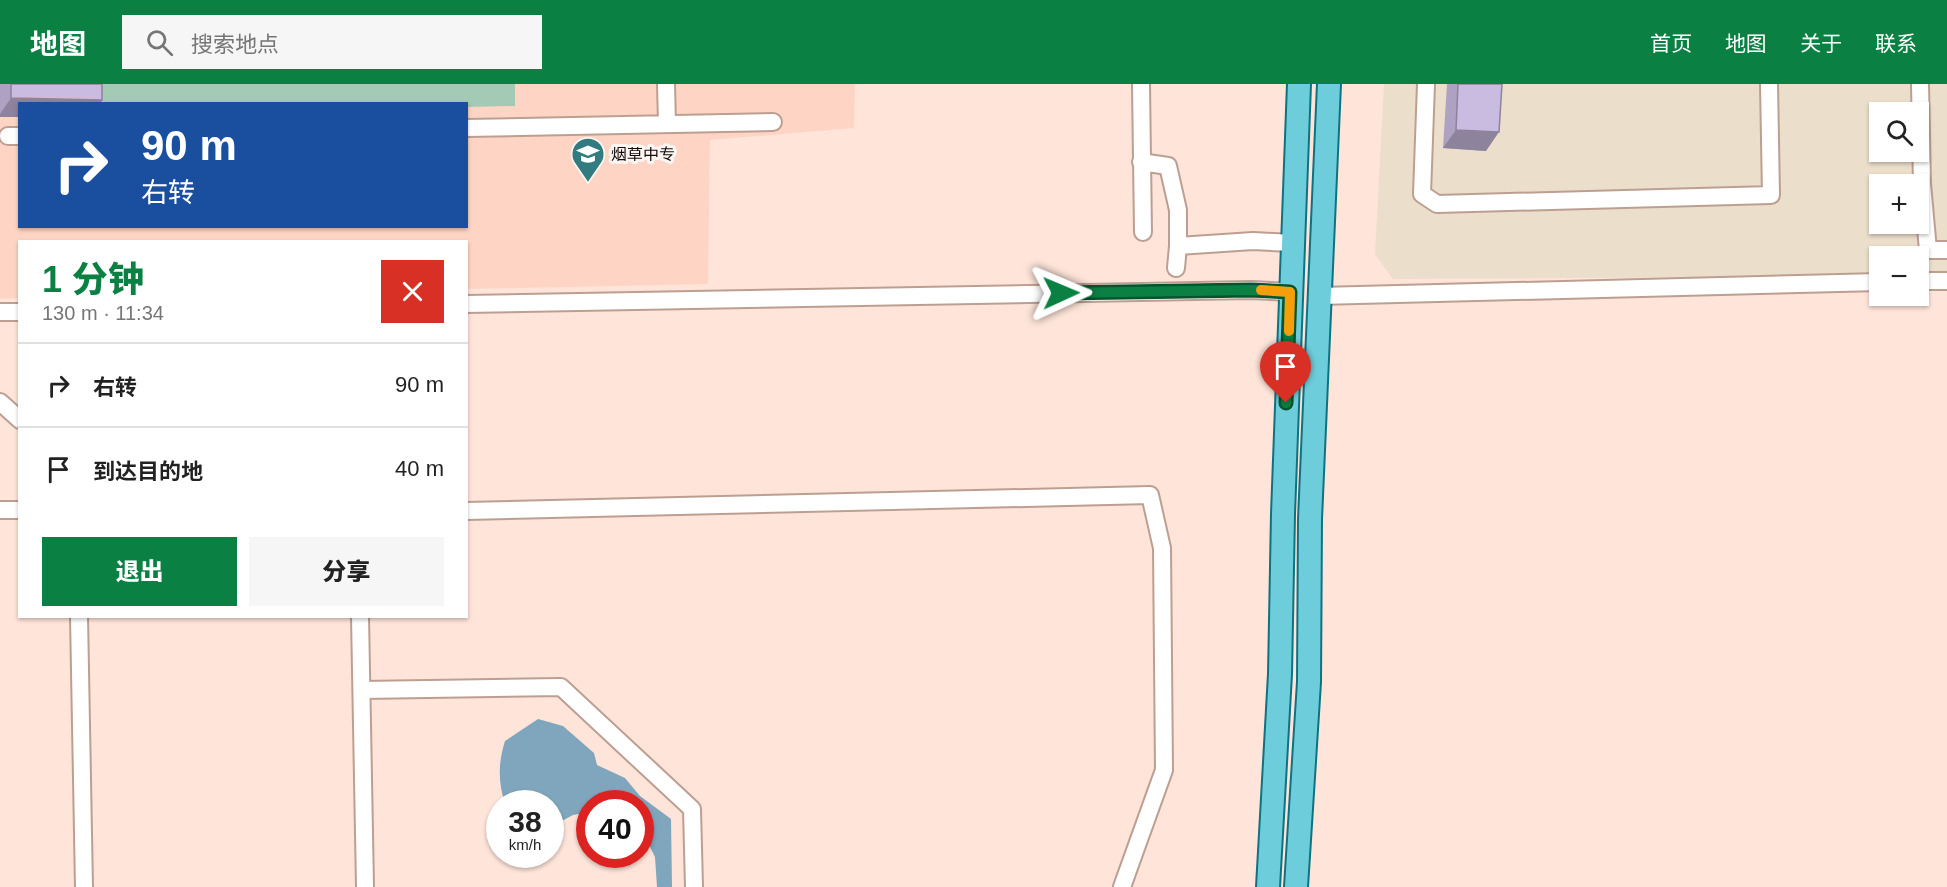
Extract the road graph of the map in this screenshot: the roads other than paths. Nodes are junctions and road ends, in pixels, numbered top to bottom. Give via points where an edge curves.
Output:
1 (666, 84) edge
2 (1141, 84) edge
3 (1299, 84) edge
4 (1329, 84) edge
5 (1426, 84) edge
6 (1769, 84) edge
7 (1920, 84) edge
8 (772, 122) dead end
9 (667, 124) junction
10 (468, 128) edge
11 (1141, 162) junction
12 (1143, 231) dead end
13 (1292, 243) junction
14 (1178, 246) junction
15 (1947, 250) edge
16 (1176, 268) dead end
17 (1929, 281) edge
18 (1947, 281) edge
19 (1869, 282) edge
20 (1290, 292) junction
21 (1319, 296) junction
22 (468, 304) edge
23 (0, 312) edge
24 (18, 312) edge
25 (0, 402) edge
26 (18, 418) edge
27 (0, 510) edge
28 (18, 510) edge
29 (468, 511) edge
30 (79, 618) edge
31 (360, 618) edge
32 (362, 690) junction
33 (84, 887) edge
34 (365, 887) edge
35 (694, 887) edge
36 (1122, 887) edge
37 (1268, 887) edge
38 (1296, 887) edge

1 - 9 street
2 - 11 street
3 - 13 main road
4 - 21 main road
5 - 6 street via 1422,194 1437,204 1771,195
7 - 15 street via 1928,250
8 - 9 street
9 - 10 street
11 - 12 street
11 - 14 street via 1168,166 1178,210
13 - 14 street via 1253,241
13 - 20 main road
14 - 16 street
17 - 18 street
19 - 21 street
20 - 22 street
20 - 37 main road via 1280,674
21 - 38 main road via 1310,519 1309,682
23 - 24 street
25 - 26 street
27 - 28 street
29 - 36 street via 1150,495 1162,548 1164,770
30 - 33 street
31 - 32 street
32 - 34 street
32 - 35 street via 561,687 692,809

